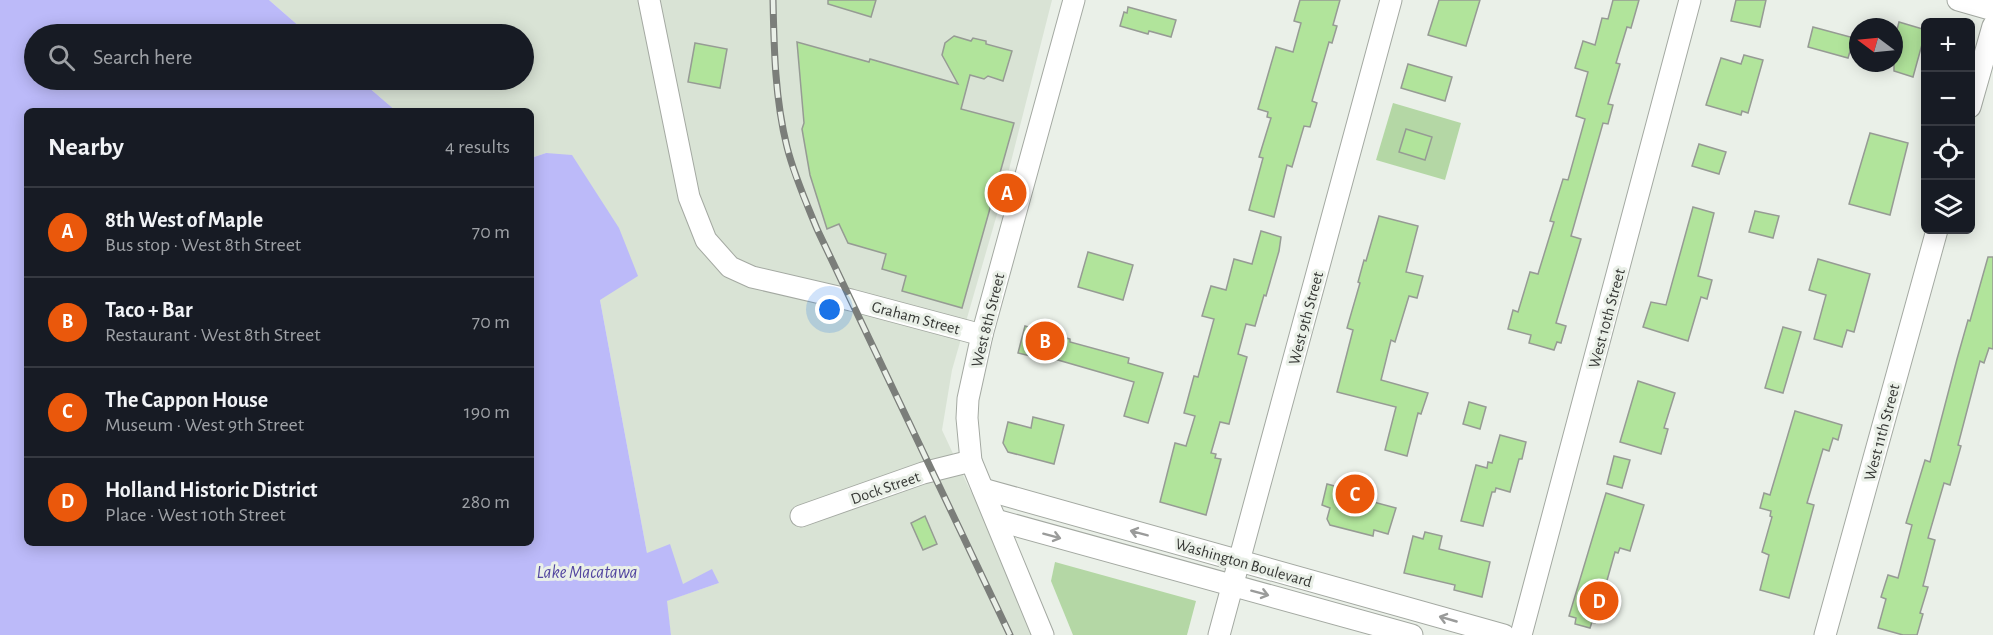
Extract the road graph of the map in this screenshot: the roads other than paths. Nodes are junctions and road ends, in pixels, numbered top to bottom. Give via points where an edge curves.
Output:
1 (649, 0) edge
2 (1074, 0) edge
3 (1391, 0) edge
4 (1690, 0) edge
5 (1958, 0) edge
6 (1993, 10) edge
7 (1993, 26) edge
8 (1975, 92) edge
9 (1936, 234) edge
10 (982, 334) junction
11 (971, 461) junction
12 (983, 489) junction
13 (801, 516) dead end
14 (996, 520) junction
15 (1239, 560) junction
16 (1232, 585) junction
17 (1042, 635) edge
18 (1219, 635) edge
19 (1412, 635) edge
20 (1504, 635) edge
21 (1521, 635) edge
22 (1825, 635) edge

1 - 10 street, Graham Street via 689,197 706,240 730,267 752,277
2 - 10 street, West 8th Street
3 - 15 street, West 9th Street
4 - 21 street, West 10th Street
5 - 6 street
7 - 8 street
9 - 22 street, West 11th Street
10 - 11 street, West 8th Street via 968,399
11 - 12 street, West 8th Street
11 - 13 street, Dock Street via 923,473
12 - 14 street, West 8th Street
15 -> 12 street, Washington Boulevard
14 -> 16 street, Washington Boulevard
14 - 17 street, West 8th Street
15 - 16 street, West 9th Street
20 -> 15 street, Washington Boulevard
16 - 18 street, West 9th Street
16 -> 19 street, Washington Boulevard

